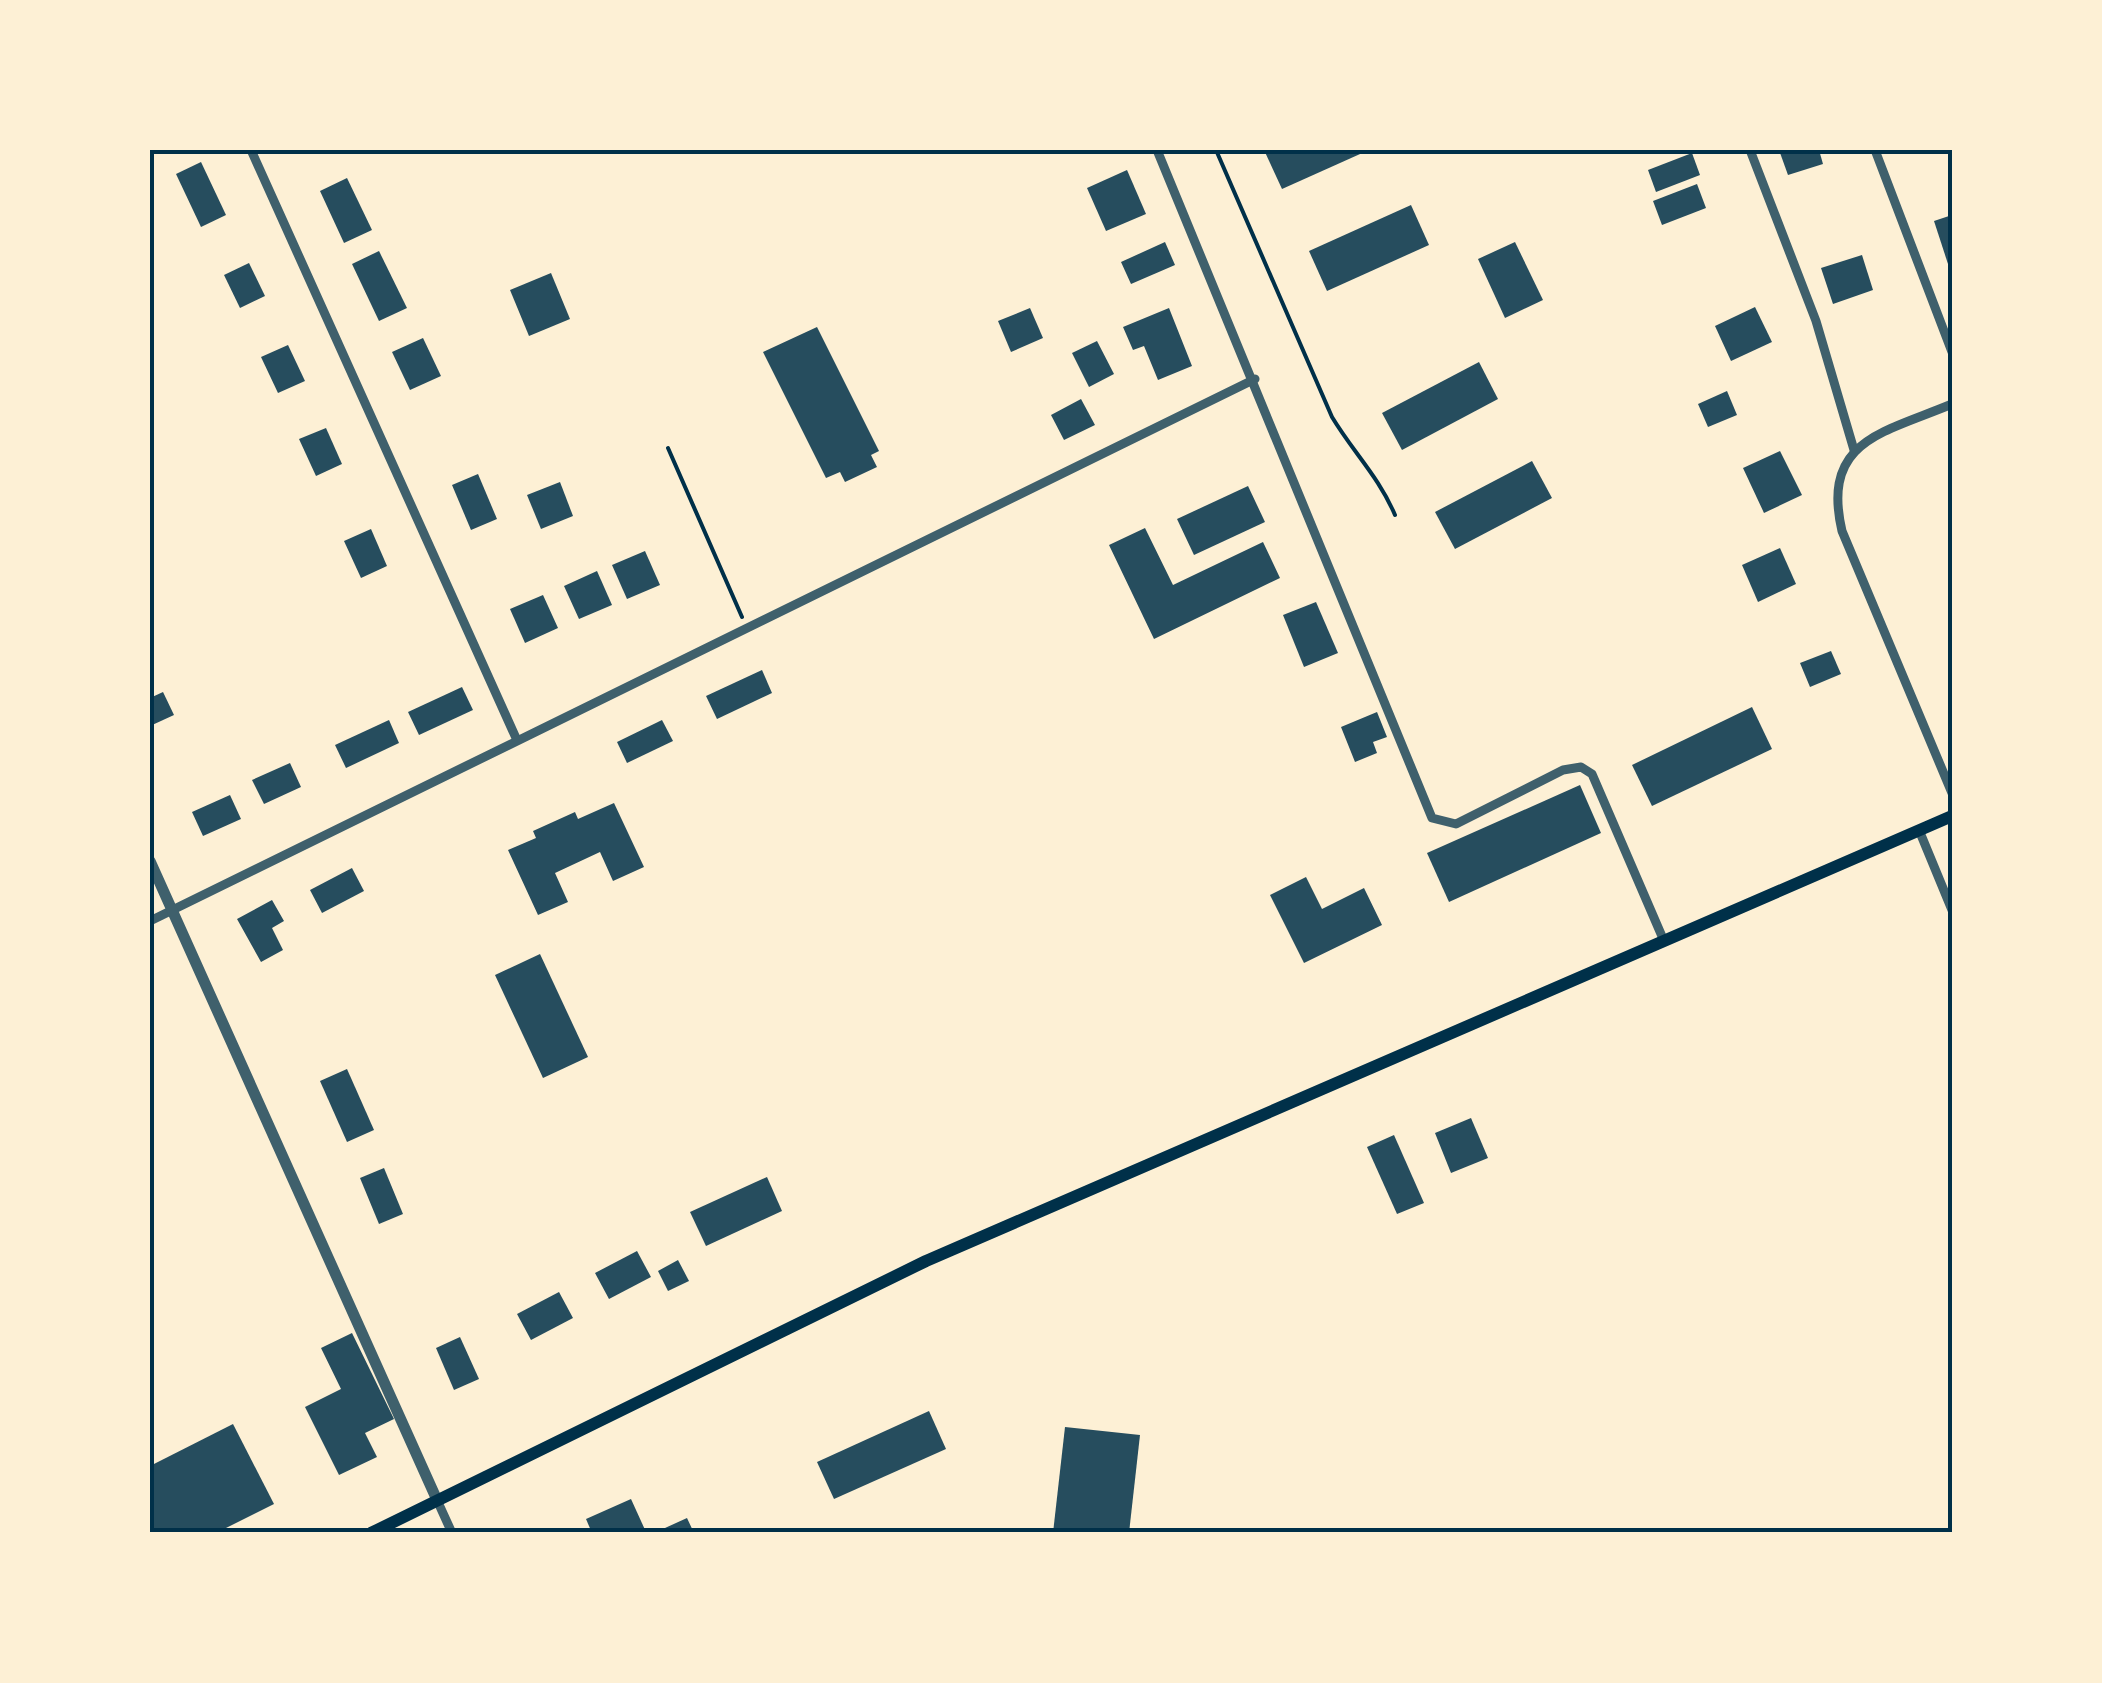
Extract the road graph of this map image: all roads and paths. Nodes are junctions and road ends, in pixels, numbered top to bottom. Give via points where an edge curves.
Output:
1 (251, 150) edge
2 (1157, 150) edge
3 (1216, 150) edge
4 (1750, 150) edge
5 (1875, 150) edge
6 (1952, 352) edge
7 (1254, 379) junction
8 (1952, 404) edge
9 (668, 448) dead end
10 (1854, 450) junction
11 (1395, 515) dead end
12 (746, 626) junction
13 (516, 738) junction
14 (1952, 793) edge
15 (1952, 816) edge
16 (1919, 830) junction
17 (150, 861) edge
18 (1952, 910) edge
19 (172, 911) junction
20 (150, 921) edge
21 (1664, 941) junction
22 (437, 1500) junction
23 (372, 1533) edge
24 (452, 1533) edge

1 - 13 street
2 - 7 street
3 - 11 path via 1332,418 1380,480
4 - 10 street via 1816,321
5 - 6 street
7 - 12 street
7 - 21 street via 1432,818 1456,824 1581,766 1592,774
8 - 10 street
9 - 12 path
10 - 14 street via 1835,490 1842,531
12 - 13 street
13 - 19 street
15 - 16 main road
16 - 18 street
16 - 21 main road
17 - 19 street
19 - 20 street
19 - 22 street
21 - 22 main road via 926,1262
22 - 23 main road
22 - 24 street

